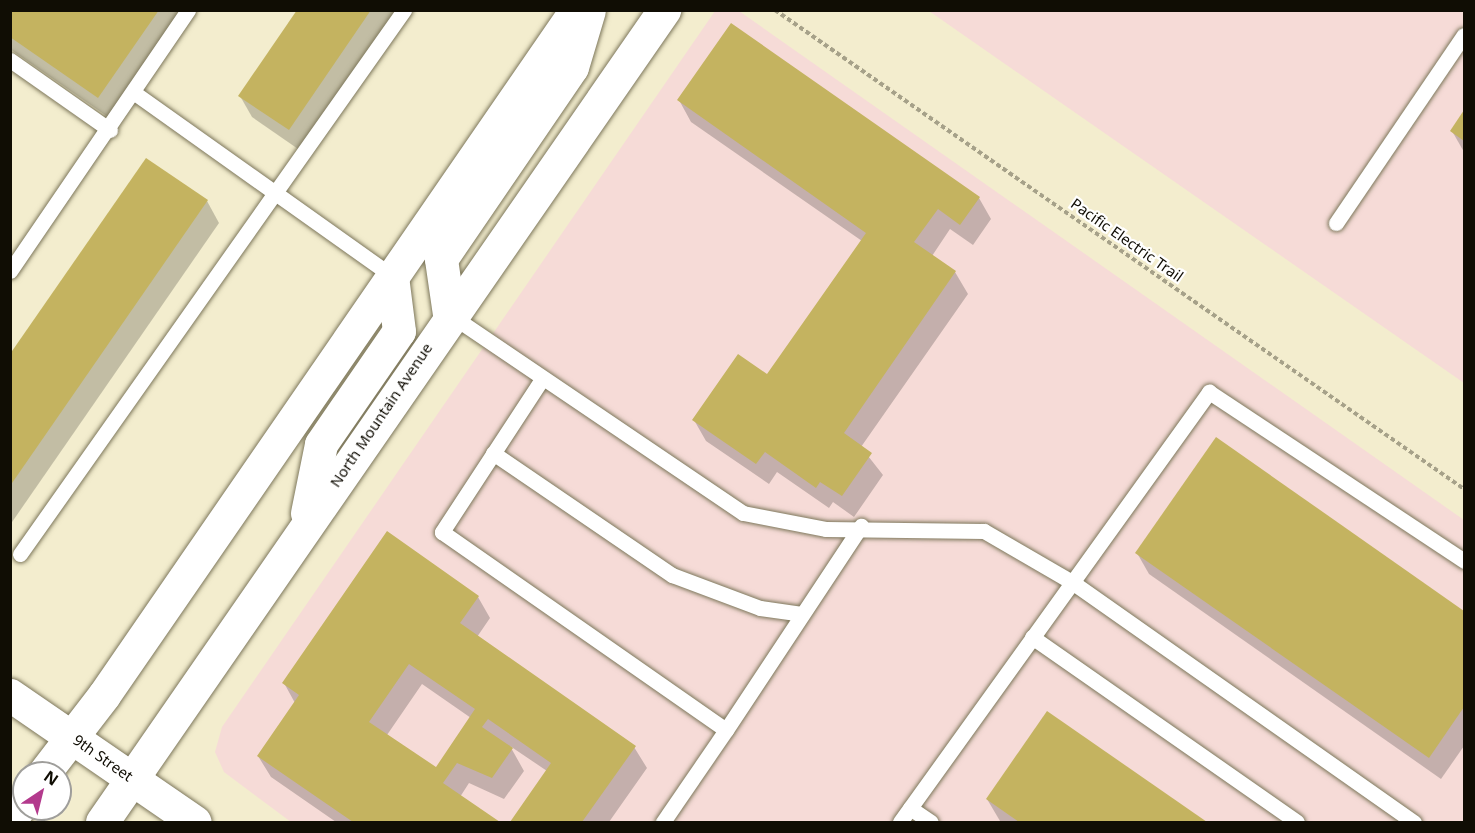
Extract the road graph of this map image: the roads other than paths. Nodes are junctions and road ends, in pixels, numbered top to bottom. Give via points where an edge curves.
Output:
1 (188, 10) edge
2 (404, 10) edge
3 (576, 10) edge
4 (589, 10) edge
5 (664, 10) edge
6 (1464, 35) edge
7 (10, 60) edge
8 (136, 94) junction
9 (110, 130) junction
10 (276, 194) junction
11 (1336, 223) dead end
12 (10, 271) edge
13 (392, 276) junction
14 (449, 314) junction
15 (542, 379) junction
16 (493, 453) junction
17 (861, 526) junction
18 (304, 527) junction
19 (20, 554) dead end
20 (1464, 561) edge
21 (1072, 582) junction
22 (802, 614) junction
23 (1032, 637) junction
24 (10, 695) edge
25 (726, 730) junction
26 (73, 737) junction
27 (54, 761) edge
28 (133, 779) junction
29 (910, 808) junction
30 (102, 822) edge
31 (195, 822) edge
32 (663, 822) edge
33 (900, 822) edge
34 (931, 822) edge
35 (1297, 822) edge
36 (1414, 822) edge

1 - 8 lane
2 - 10 lane
3 - 13 main road
4 - 14 main road via 572,67 441,259
5 - 14 main road, North Mountain Avenue
6 - 11 lane
7 - 9 lane
8 - 9 lane
8 - 10 lane
9 - 12 lane
10 - 13 lane
10 - 19 lane
13 - 18 main road via 399,331 321,444
13 - 26 main road
14 - 15 lane
14 - 18 main road, North Mountain Avenue
15 - 16 lane
15 - 17 lane via 743,513 826,529
16 - 22 lane via 672,574 749,605
16 - 25 lane via 442,531
17 - 21 lane via 984,531
17 - 22 lane
18 - 28 main road, North Mountain Avenue
20 - 21 lane via 1209,392
21 - 23 lane
21 - 36 lane
22 - 25 lane
23 - 29 lane
23 - 35 lane
24 - 26 main road, 9th Street
25 - 32 lane
26 - 27 main road
26 - 28 main road, 9th Street
28 - 30 main road, North Mountain Avenue
28 - 31 main road, 9th Street
29 - 33 lane
29 - 34 lane

